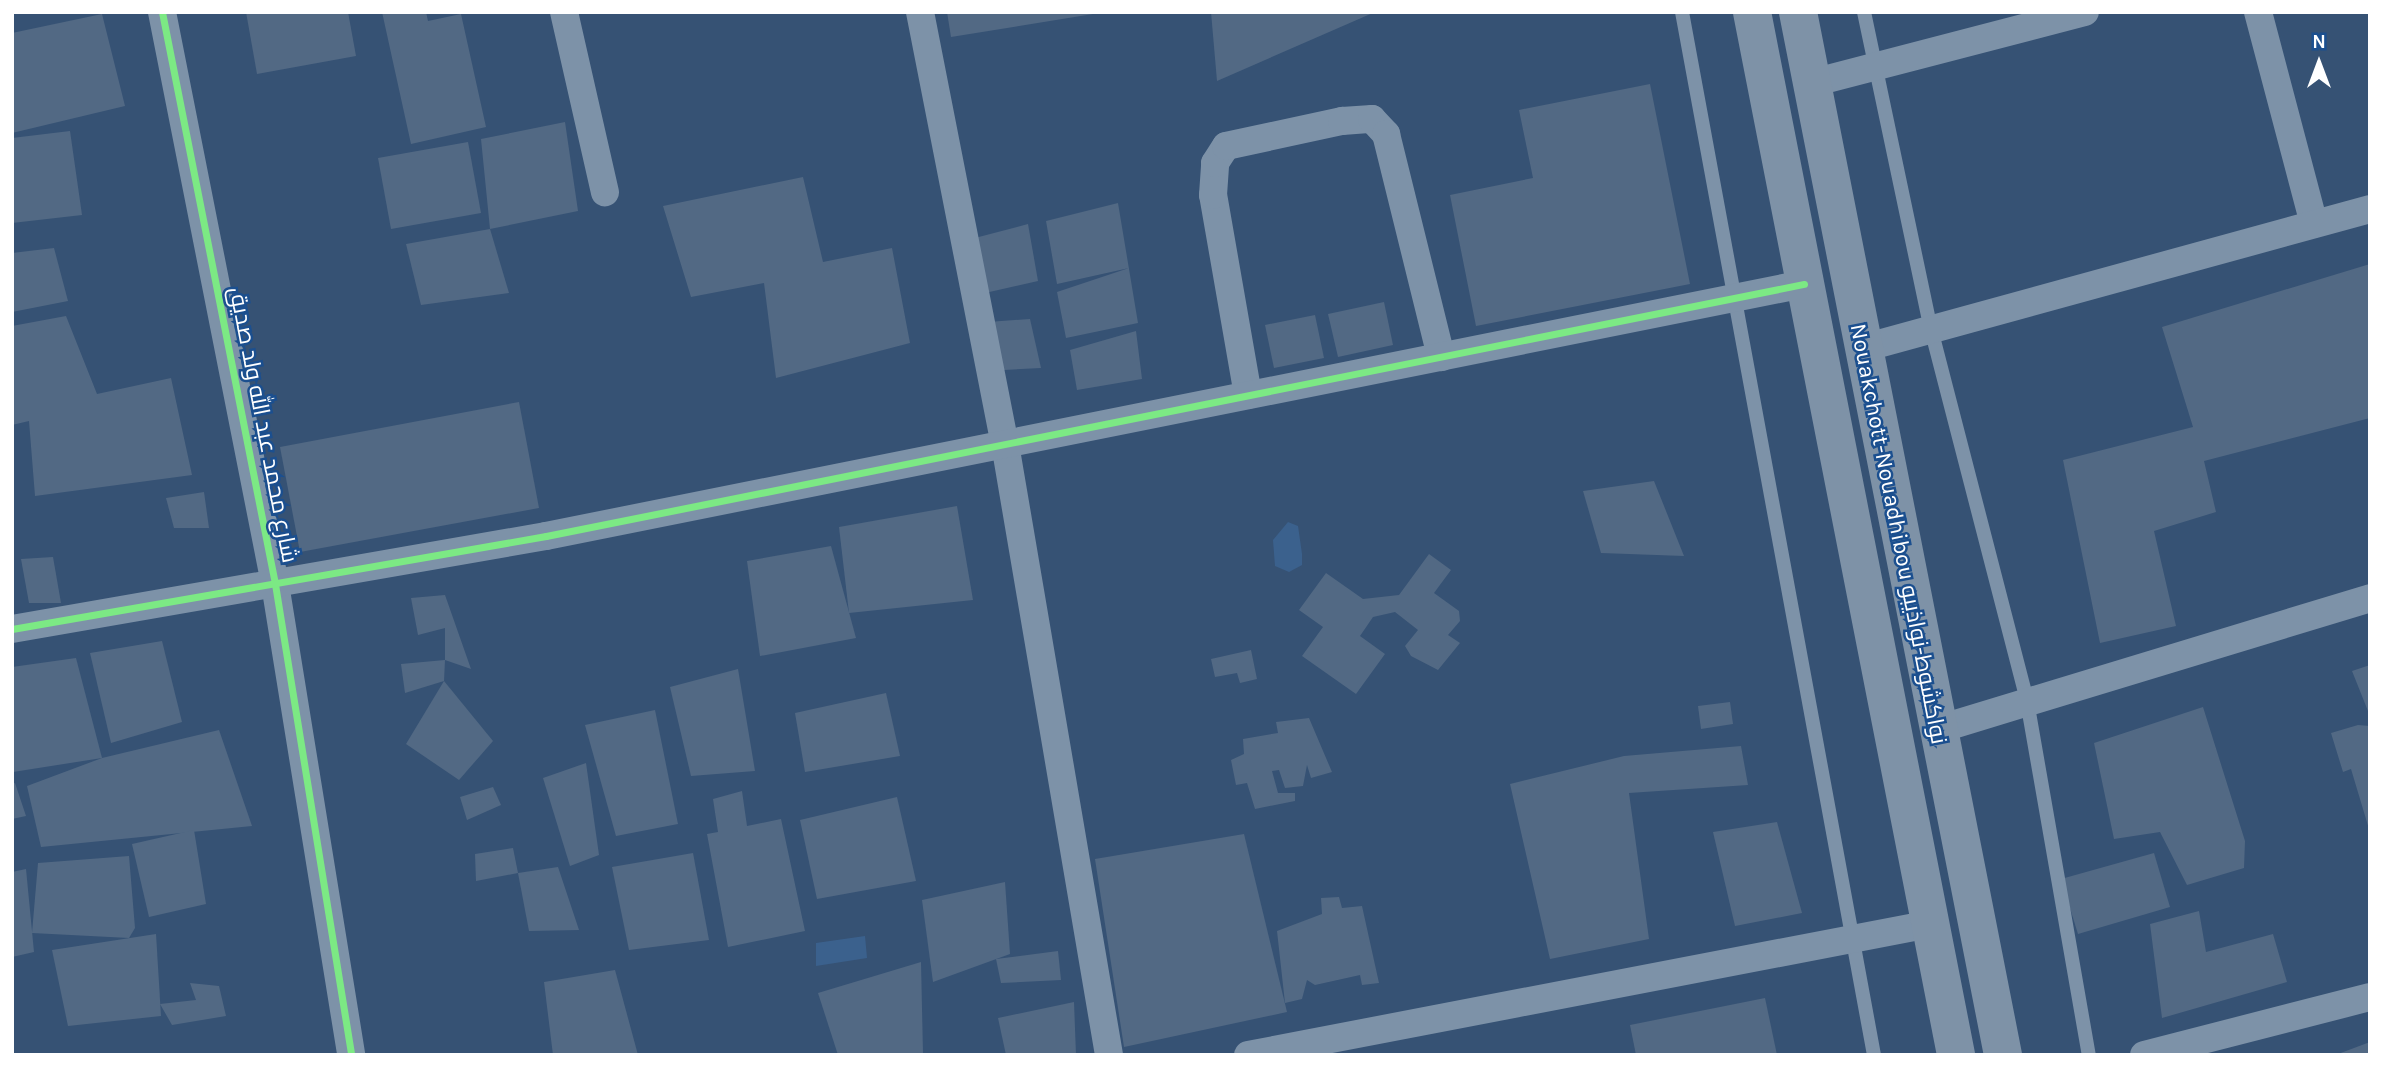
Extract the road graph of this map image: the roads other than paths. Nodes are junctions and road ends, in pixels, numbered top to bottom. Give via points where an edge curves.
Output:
1 (162, 12) edge
2 (564, 12) edge
3 (920, 12) edge
4 (1682, 12) edge
5 (1752, 12) edge
6 (1798, 12) edge
7 (1864, 12) edge
8 (2085, 12) edge
9 (2259, 12) edge
10 (1872, 68) junction
11 (1812, 83) junction
12 (605, 192) dead end
13 (2370, 209) edge
14 (2314, 224) junction
15 (1804, 284) junction
16 (1739, 297) junction
17 (1931, 329) junction
18 (1860, 349) junction
19 (1441, 357) junction
20 (1248, 395) junction
21 (1006, 444) junction
22 (275, 584) junction
23 (2370, 598) edge
24 (12, 629) edge
25 (2026, 701) junction
26 (1936, 730) junction
27 (1930, 924) junction
28 (1852, 939) junction
29 (2370, 997) edge
30 (351, 1055) edge
31 (1109, 1055) edge
32 (1248, 1055) edge
33 (1874, 1055) edge
34 (1956, 1055) edge
35 (2003, 1055) edge
36 (2089, 1055) edge
37 (2144, 1055) edge

1 - 22 street, شارع محمد عبد الله ولد صديق
2 - 12 street
3 - 21 street
4 - 16 lane
5 - 15 highway, Nouakchott-Nouadhibou نواكشوط-نواذيبو
6 - 11 highway, Nouakchott-Nouadhibou نواكشوط-نواذيبو
7 - 10 lane
8 - 10 street
9 - 14 street
10 - 11 street
10 - 17 lane
11 - 18 highway, Nouakchott-Nouadhibou نواكشوط-نواذيبو
13 - 14 street
14 - 17 street
15 - 16 street
15 - 27 highway, Nouakchott-Nouadhibou نواكشوط-نواذيبو
16 - 19 street
16 - 28 lane
17 - 18 street
17 - 25 lane
18 - 26 highway, Nouakchott-Nouadhibou نواكشوط-نواذيبو
19 - 20 street
19 - 20 street via 1387,134 1371,119 1342,121 1226,146 1215,163 1213,195
20 - 21 street
21 - 22 street
21 - 31 street
22 - 24 street
22 - 30 street, شارع محمد عبد الله ولد صديق
23 - 25 street
25 - 26 street
25 - 36 lane
26 - 35 highway, Nouakchott-Nouadhibou نواكشوط-نواذيبو
27 - 28 street
27 - 34 highway, Nouakchott-Nouadhibou نواكشوط-نواذيبو
28 - 32 street
28 - 33 lane
29 - 37 street

